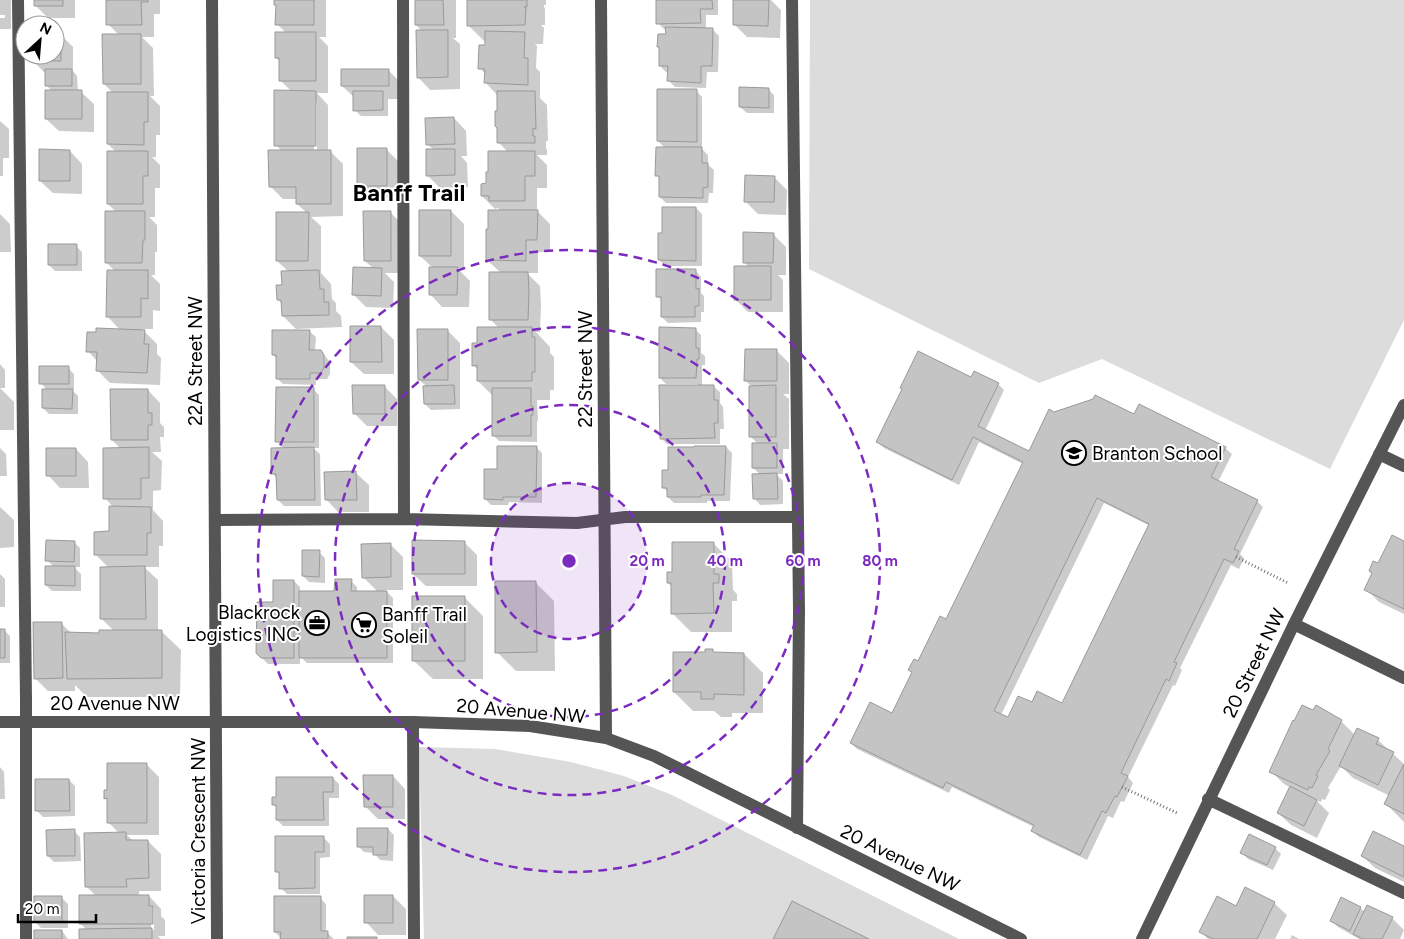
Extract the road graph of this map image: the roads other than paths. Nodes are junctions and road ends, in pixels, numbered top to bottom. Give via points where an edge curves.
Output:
1 (18, 0) edge
2 (212, 0) edge
3 (404, 0) edge
4 (601, 0) edge
5 (792, 0) edge
6 (1404, 405) edge
7 (1379, 454) junction
8 (1404, 466) edge
9 (798, 517) junction
10 (404, 519) junction
11 (215, 520) junction
12 (605, 520) junction
13 (1294, 624) junction
14 (1404, 678) edge
15 (26, 721) junction
16 (0, 722) edge
17 (216, 722) junction
18 (413, 722) junction
19 (606, 738) junction
20 (1208, 799) junction
21 (797, 828) junction
22 (1404, 893) edge
23 (26, 939) edge
24 (217, 939) edge
25 (414, 939) edge
26 (1022, 939) edge
27 (1142, 939) edge

1 - 15 street
2 - 11 street, 22A Street NW
3 - 10 street
4 - 12 street, 22 Street NW
5 - 9 street
6 - 7 street, 20 Street NW
7 - 8 street
7 - 13 street, 20 Street NW
9 - 12 street via 625,517
9 - 21 street
10 - 11 street
10 - 12 street via 572,523
11 - 17 street, 22A Street NW
12 - 19 street, 22 Street NW
13 - 14 street
13 - 20 street, 20 Street NW
15 - 16 street, 20 Avenue NW
15 - 17 street, 20 Avenue NW
15 - 23 street
17 - 18 street, 20 Avenue NW
17 - 24 street, Victoria Crescent NW
18 - 19 street, 20 Avenue NW via 530,726
18 - 25 street
19 - 21 street, 20 Avenue NW via 654,756
20 - 22 street
20 - 27 street, 20 Street NW
21 - 26 street, 20 Avenue NW

